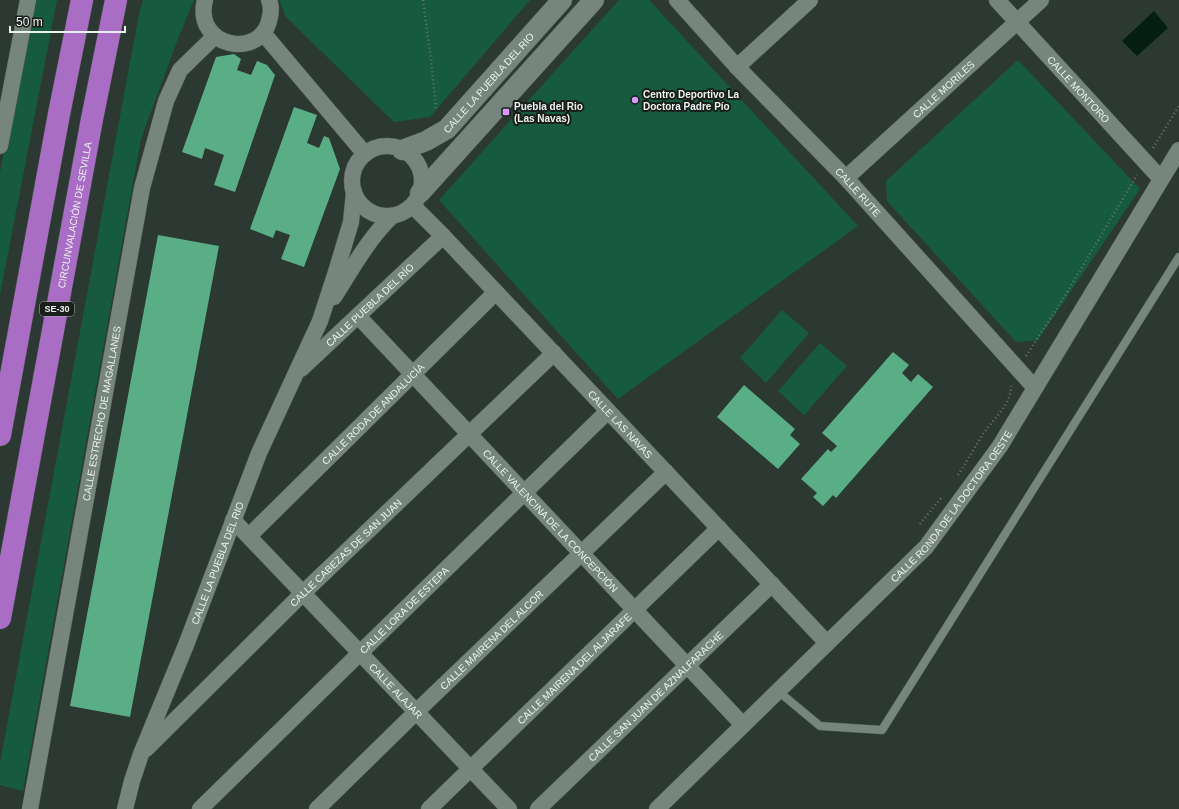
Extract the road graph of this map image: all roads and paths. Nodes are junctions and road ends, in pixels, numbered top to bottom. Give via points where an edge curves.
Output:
1 (28, 0) edge
2 (82, 0) edge
3 (116, 0) edge
4 (205, 0) edge
5 (270, 0) edge
6 (423, 0) edge
7 (562, 0) edge
8 (594, 0) edge
9 (677, 0) edge
10 (810, 0) edge
11 (997, 0) edge
12 (1041, 0) edge
13 (1017, 22) junction
14 (263, 34) junction
15 (215, 36) junction
16 (737, 66) junction
17 (1179, 106) edge
18 (436, 108) dead end
19 (0, 146) edge
20 (402, 150) junction
21 (1179, 150) edge
22 (365, 154) junction
23 (1146, 161) junction
24 (846, 178) junction
25 (1162, 179) junction
26 (354, 192) junction
27 (417, 200) junction
28 (392, 216) junction
29 (443, 236) junction
30 (1179, 257) edge
31 (496, 292) junction
32 (358, 316) junction
33 (320, 321) junction
34 (554, 353) junction
35 (1018, 369) junction
36 (295, 374) junction
37 (412, 374) junction
38 (1035, 388) junction
39 (608, 411) junction
40 (0, 435) edge
41 (469, 435) junction
42 (666, 472) junction
43 (956, 477) dead end
44 (945, 492) dead end
45 (524, 493) junction
46 (234, 520) junction
47 (920, 524) dead end
48 (720, 528) junction
49 (248, 536) junction
50 (581, 553) junction
51 (772, 584) junction
52 (303, 593) junction
53 (634, 610) junction
54 (0, 618) edge
55 (827, 643) junction
56 (360, 652) junction
57 (687, 666) junction
58 (778, 691) junction
59 (416, 712) junction
60 (160, 724) junction
61 (743, 725) junction
62 (470, 769) junction
63 (30, 809) edge
64 (125, 809) edge
65 (200, 809) edge
66 (317, 809) edge
67 (429, 809) edge
68 (509, 809) edge
69 (538, 809) edge
70 (657, 809) edge

1 - 19 street
2 - 40 highway
3 - 54 highway, CIRCUNVALACIÓN DE SEVILLA / SE-30
4 - 15 street via 204,18
5 - 14 street via 271,14
6 - 18 path
7 - 20 street, CALLE LA PUEBLA DEL RIO via 447,128 426,141
8 - 27 street
9 - 16 street, CALLE RUTE
10 - 16 street
11 - 13 street, CALLE MONTORO
12 - 13 street, CALLE MORILES
13 - 23 street, CALLE MONTORO
13 - 24 street, CALLE MORILES
14 - 15 street via 244,44 224,42
14 - 22 street
15 - 63 street, CALLE ESTRECHO DE MAGALLANES via 180,70 166,101 142,188
16 - 24 street, CALLE RUTE
17 - 23 path
20 - 22 street via 383,147
20 - 27 street via 411,156 420,168 422,183
21 - 25 street, CALLE RONDA DE LA DOCTORA OESTE
22 - 26 street via 354,172
23 - 25 street, CALLE MONTORO
23 - 35 path
24 - 35 street, CALLE RUTE
25 - 38 street, CALLE RONDA DE LA DOCTORA OESTE
26 - 28 street via 360,203 369,211 380,216
26 - 33 street via 351,222
27 - 28 street via 404,212
27 - 29 street, CALLE LAS NAVAS
28 - 33 street via 381,226
29 - 31 street, CALLE LAS NAVAS
29 - 32 street, CALLE PUEBLA DEL RÍO
30 - 58 lane via 882,730 820,726
31 - 34 street, CALLE LAS NAVAS
31 - 37 street, CALLE RODA DE ANDALUCÍA
32 - 36 street, CALLE PUEBLA DEL RÍO
32 - 37 street, CALLE VALENCINA DE LA CONCEPCIÓN
33 - 36 street, CALLE LA PUEBLA DEL RIO
34 - 39 street, CALLE LAS NAVAS
34 - 41 street, CALLE CABEZAS DE SAN JUAN
35 - 38 street, CALLE RUTE
35 - 43 path via 1012,380 1010,396
36 - 46 street, CALLE LA PUEBLA DEL RIO via 259,453
37 - 41 street, CALLE VALENCINA DE LA CONCEPCIÓN
37 - 49 street, CALLE RODA DE ANDALUCÍA
38 - 55 street, CALLE RONDA DE LA DOCTORA OESTE via 1000,446 926,547
39 - 42 street, CALLE LAS NAVAS
39 - 45 street, CALLE LORA DE ESTEPA
41 - 45 street, CALLE VALENCINA DE LA CONCEPCIÓN
41 - 52 street, CALLE CABEZAS DE SAN JUAN
42 - 48 street, CALLE LAS NAVAS
42 - 50 street, CALLE MAIRENA DEL ALCOR
44 - 47 path
45 - 50 street, CALLE VALENCINA DE LA CONCEPCIÓN
45 - 56 street, CALLE LORA DE ESTEPA
46 - 49 street, CALLE ALAJAR
46 - 60 street, CALLE LA PUEBLA DEL RIO via 186,646
48 - 51 street, CALLE LAS NAVAS
48 - 53 street, CALLE MAIRENA DEL ALJARAFE
49 - 52 street, CALLE ALAJAR
50 - 53 street, CALLE VALENCINA DE LA CONCEPCIÓN
50 - 59 street, CALLE MAIRENA DEL ALCOR
51 - 55 street, CALLE LAS NAVAS
51 - 57 street, CALLE SAN JUAN DE AZNALFARACHE
52 - 56 street, CALLE ALAJAR
52 - 60 street, CALLE CABEZAS DE SAN JUAN
53 - 57 street, CALLE VALENCINA DE LA CONCEPCIÓN
53 - 62 street, CALLE MAIRENA DEL ALJARAFE
55 - 58 street, CALLE RONDA DE LA DOCTORA OESTE
56 - 59 street, CALLE ALAJAR
56 - 65 street, CALLE LORA DE ESTEPA
57 - 61 street, CALLE VALENCINA DE LA CONCEPCIÓN
57 - 69 street, CALLE SAN JUAN DE AZNALFARACHE
58 - 61 street, CALLE RONDA DE LA DOCTORA OESTE
59 - 62 street, CALLE ALAJAR
59 - 66 street, CALLE MAIRENA DEL ALCOR
60 - 64 street, CALLE LA PUEBLA DEL RIO via 141,754
61 - 70 street, CALLE RONDA DE LA DOCTORA OESTE
62 - 67 street, CALLE MAIRENA DEL ALJARAFE
62 - 68 street, CALLE ALAJAR

